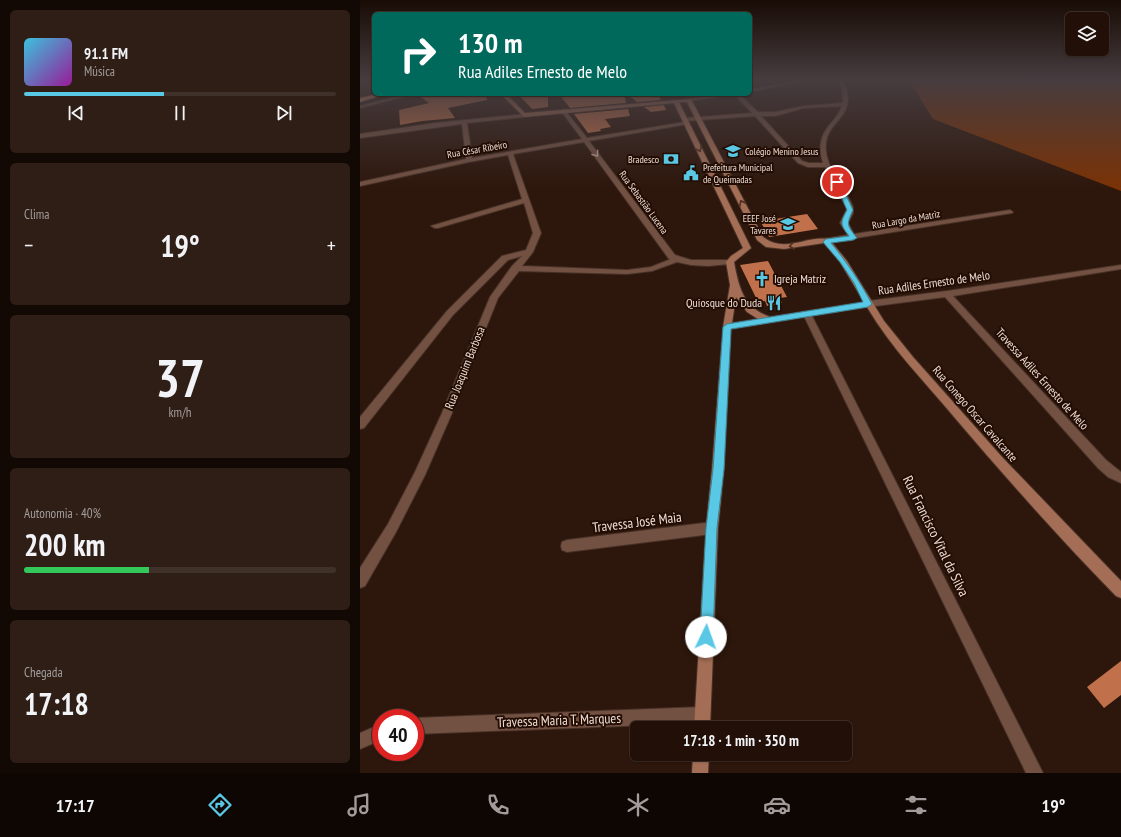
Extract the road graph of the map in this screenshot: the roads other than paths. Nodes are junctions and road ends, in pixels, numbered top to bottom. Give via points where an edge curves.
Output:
1 (515, 116) edge
2 (567, 116) edge
3 (683, 116) edge
4 (725, 116) edge
5 (758, 116) edge
6 (841, 116) edge
7 (698, 118) junction
8 (686, 121) junction
9 (464, 122) junction
10 (360, 136) edge
11 (585, 140) junction
12 (510, 153) junction
13 (469, 160) junction
14 (827, 165) junction
15 (360, 185) edge
16 (527, 200) junction
17 (1010, 212) dead end
18 (435, 226) dead end
19 (853, 238) junction
20 (826, 242) junction
21 (529, 252) junction
22 (676, 260) junction
23 (730, 262) junction
24 (516, 268) junction
25 (1121, 268) edge
26 (734, 285) junction
27 (947, 294) junction
28 (868, 304) junction
29 (807, 314) junction
30 (770, 320) junction
31 (727, 327) junction
32 (360, 425) edge
33 (1121, 478) edge
34 (712, 528) junction
35 (567, 546) dead end
36 (360, 581) edge
37 (1121, 591) edge
38 (702, 721) edge
39 (630, 723) edge
40 (424, 726) edge
41 (372, 736) edge
42 (360, 741) edge
43 (701, 761) edge
44 (700, 773) edge
45 (1035, 773) edge

1 - 9 street
2 - 11 street, Rua Sebastião Lucena
3 - 8 street
4 - 7 street, Rua César Ribeiro
5 - 14 street via 800,162 808,165
6 - 14 street via 832,124 823,141
7 - 8 street, Rua César Ribeiro
20 -> 7 street, Rua Largo da Matriz via 784,247 769,245 760,238
8 - 11 street, Rua César Ribeiro
8 -> 23 street via 747,248 734,256
9 - 10 street
9 - 13 street
11 - 12 street, Rua César Ribeiro
11 -> 22 street, Rua Sebastião Lucena
12 - 13 street, Rua César Ribeiro
12 - 16 street, Rua Joaquim Barbosa
13 - 15 street, Rua César Ribeiro
14 - 19 street via 849,205 849,213 844,223
16 - 18 street
16 - 21 street, Rua Joaquim Barbosa via 537,233
17 - 19 street, Rua Largo da Matriz
19 - 20 street, Rua Largo da Matriz
20 - 28 street, Rua Conego Oscar Cavalcante via 843,261
21 - 24 street, Rua Joaquim Barbosa
21 - 32 street via 505,258 450,313
22 - 23 street
22 - 24 street via 652,269 626,272
23 - 26 street
24 - 36 street, Rua Joaquim Barbosa via 494,297 419,474 392,528
25 - 27 street, Rua Adiles Ernesto de Melo
26 - 30 street via 749,310 756,316
26 - 31 street
27 - 28 street, Rua Adiles Ernesto de Melo
27 - 33 street, Travessa Adiles Ernesto de Melo via 1102,464
28 - 29 street, Rua Adiles Ernesto de Melo
28 - 37 street, Rua Conego Oscar Cavalcante via 944,398
29 - 30 street, Rua Adiles Ernesto de Melo
29 - 45 street, Rua Francisco Vital da Silva
30 - 31 street, Rua Adiles Ernesto de Melo
31 - 34 street
34 - 35 street, Travessa José Maia
34 - 38 street
39 - 40 street, Travessa Maria T. Marques
41 - 42 street
43 - 44 street

